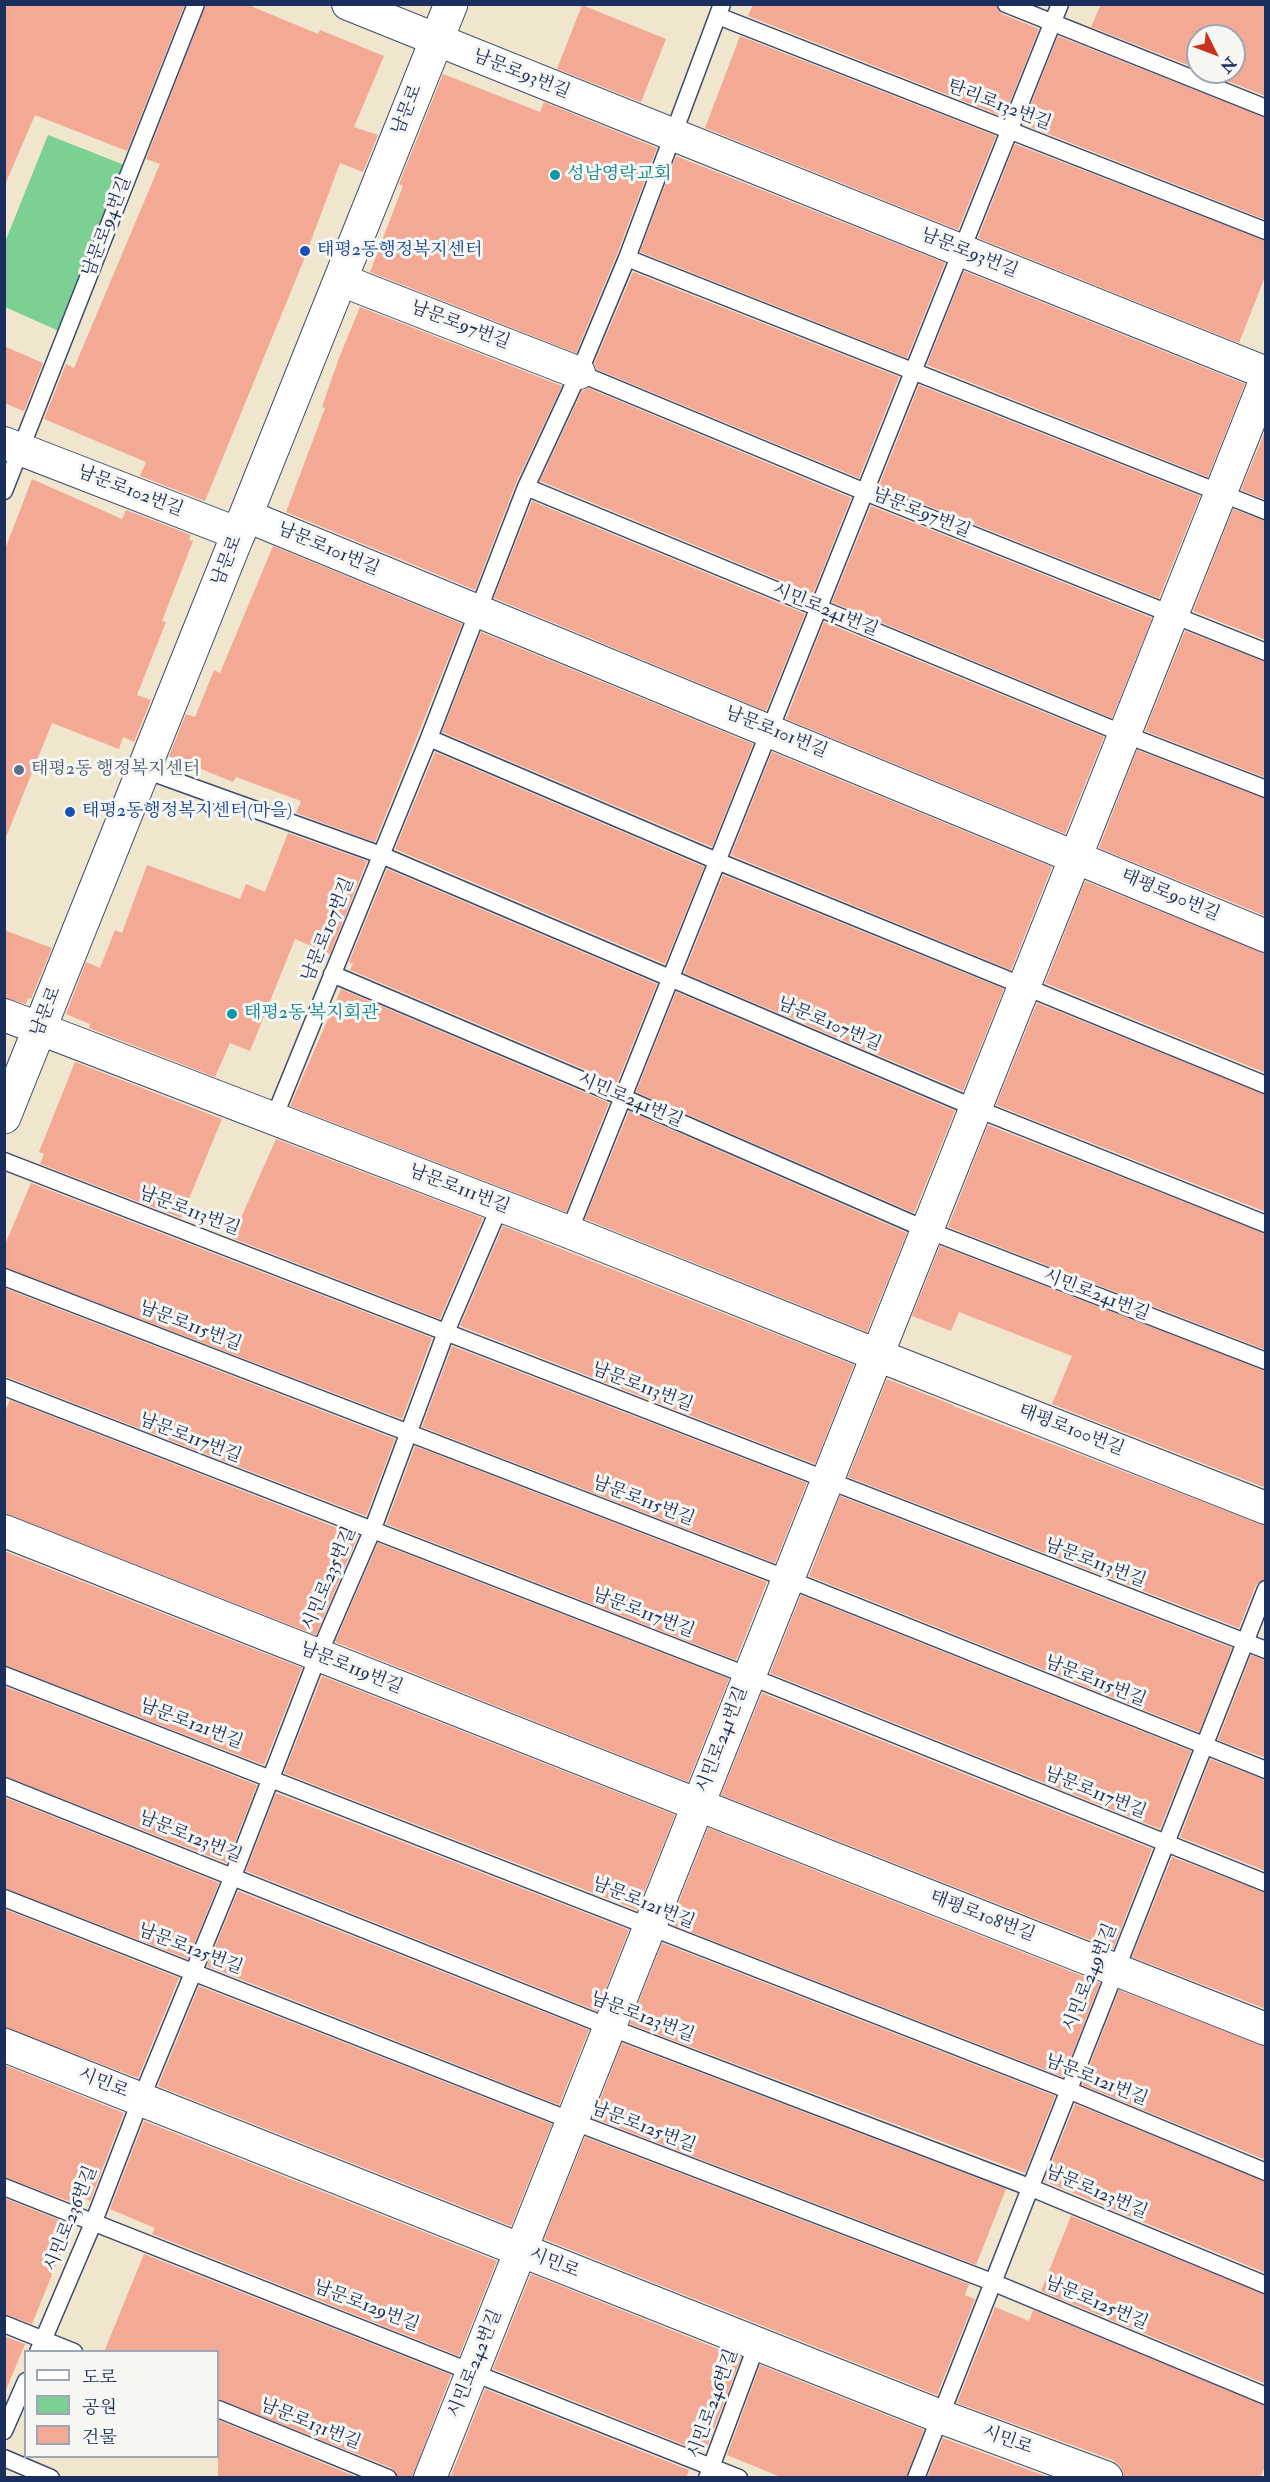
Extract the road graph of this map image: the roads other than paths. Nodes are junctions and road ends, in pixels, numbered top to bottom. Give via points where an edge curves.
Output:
1 (196, 4) edge
2 (348, 4) edge
3 (451, 4) edge
4 (1005, 4) edge
5 (1060, 4) edge
6 (720, 10) edge
7 (1052, 23) junction
8 (436, 41) junction
9 (1266, 108) edge
10 (1010, 131) junction
11 (673, 136) junction
12 (1266, 231) edge
13 (961, 251) junction
14 (627, 258) junction
15 (341, 280) junction
16 (913, 372) junction
17 (579, 373) junction
18 (1266, 373) edge
19 (1266, 379) edge
20 (13, 446) edge
21 (526, 487) junction
22 (4, 491) edge
23 (865, 492) junction
24 (1220, 493) junction
25 (1266, 511) edge
26 (243, 525) junction
27 (818, 608) junction
28 (477, 612) junction
29 (1171, 615) junction
30 (1266, 652) edge
31 (770, 730) junction
32 (1124, 734) junction
33 (429, 738) junction
34 (145, 770) junction
35 (1266, 789) edge
36 (381, 855) junction
37 (1075, 857) junction
38 (717, 861) junction
39 (1266, 936) edge
40 (332, 974) junction
41 (670, 979) junction
42 (1024, 986) junction
43 (4, 1015) edge
44 (40, 1029) junction
45 (1266, 1084) edge
46 (622, 1097) junction
47 (975, 1108) junction
48 (4, 1118) edge
49 (273, 1120) junction
50 (4, 1161) edge
51 (500, 1206) junction
52 (1266, 1224) edge
53 (927, 1230) junction
54 (569, 1232) junction
55 (4, 1277) edge
56 (446, 1332) junction
57 (876, 1355) junction
58 (1266, 1361) edge
59 (4, 1387) edge
60 (409, 1432) junction
61 (826, 1482) junction
62 (1266, 1508) edge
63 (4, 1531) edge
64 (372, 1531) junction
65 (788, 1579) junction
66 (1266, 1589) edge
67 (1244, 1642) junction
68 (1266, 1650) edge
69 (318, 1656) junction
70 (4, 1675) edge
71 (749, 1676) junction
72 (1203, 1746) junction
73 (1266, 1770) edge
74 (273, 1778) junction
75 (4, 1786) edge
76 (697, 1806) junction
77 (1165, 1844) junction
78 (233, 1876) junction
79 (1266, 1883) edge
80 (4, 1898) edge
81 (648, 1928) junction
82 (1115, 1970) junction
83 (194, 1973) junction
84 (609, 2027) junction
85 (1266, 2029) edge
86 (4, 2044) edge
87 (1068, 2090) junction
88 (141, 2099) junction
89 (572, 2121) junction
90 (1266, 2172) edge
91 (4, 2187) edge
92 (1029, 2187) junction
93 (94, 2221) junction
94 (521, 2250) junction
95 (992, 2282) junction
96 (1266, 2285) edge
97 (4, 2324) edge
98 (757, 2344) junction
99 (40, 2345) edge
100 (64, 2350) edge
101 (474, 2371) junction
102 (24, 2386) edge
103 (1266, 2396) edge
104 (219, 2409) edge
105 (939, 2416) junction
106 (4, 2431) edge
107 (4, 2458) edge
108 (709, 2472) edge
109 (51, 2478) edge
110 (388, 2478) edge
111 (430, 2478) edge
112 (739, 2478) edge
113 (916, 2478) edge
114 (1106, 2478) edge

1 - 20 lane, 남문로94번길
2 - 8 street
3 - 8 main road, 남문로
4 - 7 lane
5 - 7 lane
6 - 10 lane, 탄리로132번길
6 - 11 lane
7 - 9 lane
7 - 10 lane
8 - 11 street, 남문로93번길
8 - 15 main road, 남문로
10 - 12 lane, 탄리로132번길
10 - 13 lane
11 - 13 street, 남문로93번길
11 - 14 lane
13 - 16 lane
13 - 18 street, 남문로93번길
14 - 16 lane
14 - 17 lane
15 - 17 street, 남문로97번길
15 - 26 main road, 남문로
16 - 23 lane
16 - 24 lane
17 - 21 lane
17 - 23 lane, 남문로97번길
19 - 24 street, 시민로241번길
20 - 22 lane
20 - 26 street, 남문로102번길
21 - 27 lane, 시민로241번길
21 - 28 lane
23 - 27 lane
23 - 29 lane, 남문로97번길
24 - 25 lane
24 - 29 street, 시민로241번길
26 - 28 street, 남문로101번길
26 - 34 main road, 남문로
27 - 31 lane
27 - 32 lane, 시민로241번길
28 - 31 street, 남문로101번길
28 - 33 lane
29 - 30 lane, 남문로97번길
29 - 32 street, 시민로241번길
31 - 37 street, 남문로101번길
31 - 38 lane
32 - 35 lane, 시민로241번길
32 - 37 street, 시민로241번길
33 - 36 lane
33 - 38 lane
34 - 36 lane, 남문로107번길
34 - 44 main road, 남문로
36 - 40 lane, 남문로107번길
36 - 41 lane, 남문로107번길
37 - 39 street, 태평로90번길
37 - 42 street, 시민로241번길
38 - 41 lane
38 - 42 lane
40 - 46 lane, 시민로241번길
40 - 49 lane, 남문로107번길
41 - 46 lane
41 - 47 lane, 남문로107번길
42 - 45 lane
42 - 47 street, 시민로241번길
43 - 44 street, 남문로111번길
44 - 48 main road, 남문로
44 - 49 street, 남문로111번길
46 - 53 lane, 시민로241번길
46 - 54 lane
47 - 52 lane, 남문로107번길
47 - 53 street, 시민로241번길
49 - 51 street, 남문로111번길
50 - 56 lane, 남문로113번길
51 - 54 street, 남문로111번길
51 - 56 lane, 시민로235번길
53 - 57 street, 시민로241번길
53 - 58 lane, 시민로241번길
54 - 57 street, 남문로111번길
55 - 60 lane, 남문로115번길
56 - 60 lane, 시민로235번길
56 - 61 lane, 남문로113번길
57 - 61 street, 시민로241번길
57 - 62 street, 태평로100번길
59 - 64 lane, 남문로117번길
60 - 64 lane, 시민로235번길
60 - 65 lane, 남문로115번길
61 - 65 street, 시민로241번길
61 - 67 lane, 남문로113번길
63 - 69 street, 남문로119번길
64 - 69 lane, 시민로235번길
64 - 71 lane, 남문로117번길
65 - 71 street, 시민로241번길
65 - 72 lane, 남문로115번길
66 - 67 lane, 시민로249번길
67 - 68 lane, 남문로113번길
67 - 72 lane, 시민로249번길
69 - 74 lane, 시민로235번길
69 - 76 street, 남문로119번길
70 - 74 lane, 남문로121번길
71 - 76 street, 시민로241번길
71 - 77 lane, 남문로117번길
72 - 73 lane, 남문로115번길
72 - 77 lane, 시민로249번길
74 - 78 lane, 시민로235번길
74 - 81 lane, 남문로121번길
75 - 78 lane, 남문로123번길
76 - 81 street, 시민로241번길
76 - 82 street, 태평로108번길
77 - 79 lane, 남문로117번길
77 - 82 lane, 시민로249번길
78 - 83 lane, 시민로235번길
78 - 84 lane, 남문로123번길
80 - 83 lane, 남문로125번길
81 - 84 street, 시민로241번길
81 - 87 lane, 남문로121번길
82 - 85 street, 태평로108번길
82 - 87 lane, 시민로249번길
83 - 88 lane, 시민로235번길
83 - 89 lane, 남문로125번길
84 - 89 street, 시민로241번길
84 - 92 lane, 남문로123번길
86 - 88 main road, 시민로
87 - 90 lane, 남문로121번길
87 - 92 lane, 시민로249번길
88 - 93 lane, 시민로236번길
88 - 94 main road, 시민로
89 - 94 street, 시민로241번길
89 - 95 lane, 남문로125번길
91 - 93 lane, 남문로129번길
92 - 95 lane, 시민로249번길
92 - 96 lane, 남문로123번길
93 - 99 lane, 시민로236번길
93 - 101 lane, 남문로129번길
94 - 98 main road, 시민로
94 - 101 street, 시민로242번길
95 - 103 lane, 남문로125번길
95 - 105 lane, 시민로249번길
97 - 99 lane
98 - 105 main road, 시민로
98 - 108 lane, 시민로246번길
99 - 100 lane
101 - 108 lane, 남문로129번길
101 - 111 street, 시민로242번길
102 - 106 lane
104 - 110 lane, 남문로131번길
105 - 113 lane, 시민로249번길
105 - 114 main road, 시민로
107 - 109 lane
108 - 112 lane, 남문로129번길

